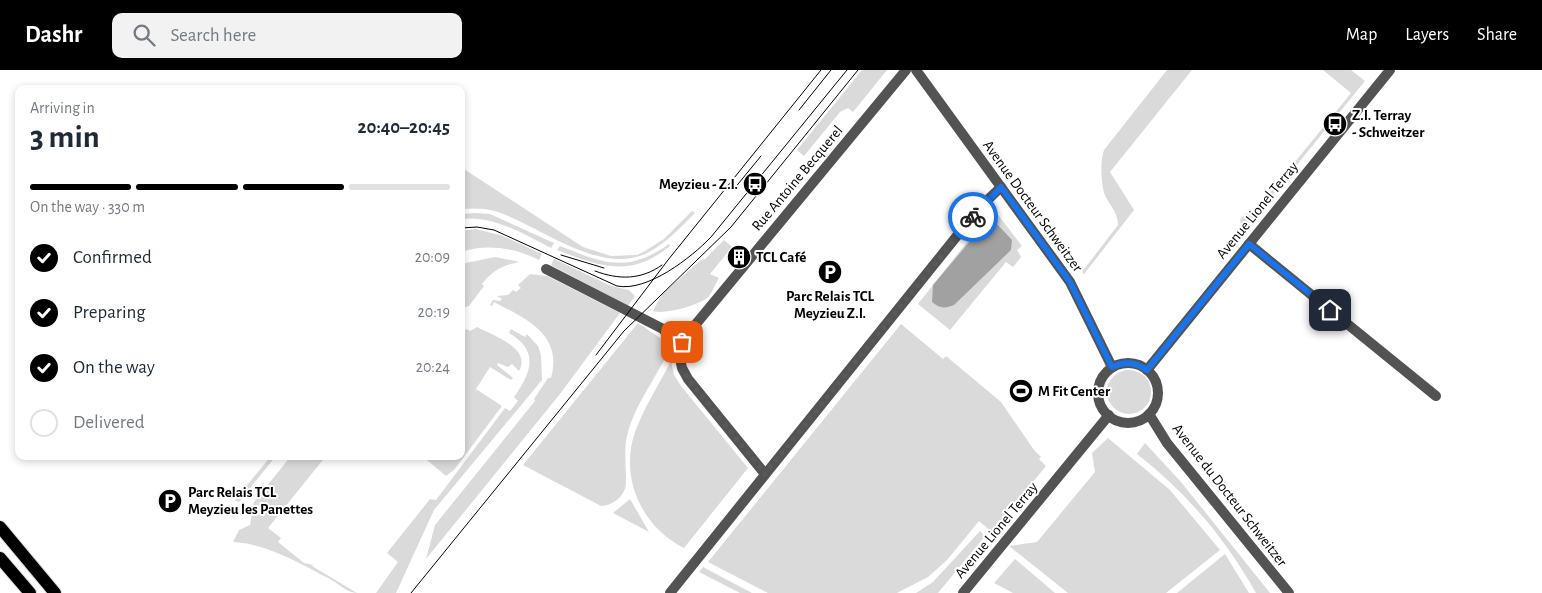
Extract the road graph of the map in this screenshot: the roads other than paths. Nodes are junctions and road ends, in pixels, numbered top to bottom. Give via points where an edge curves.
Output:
1 (906, 70) edge
2 (916, 70) edge
3 (1390, 70) edge
4 (1001, 187) junction
5 (1249, 244) junction
6 (546, 269) dead end
7 (678, 349) junction
8 (1112, 367) junction
9 (1147, 370) junction
10 (1436, 396) dead end
11 (1149, 414) junction
12 (1108, 416) junction
13 (765, 474) junction
14 (0, 527) edge
15 (0, 558) edge
16 (30, 593) edge
17 (55, 593) edge
18 (670, 593) edge
19 (963, 593) edge
20 (1289, 593) edge

1 - 7 street, Rue Antoine Becquerel via 690,330
2 - 4 street, Avenue Docteur Schweitzer
3 - 5 street, Avenue Lionel Terray
4 - 8 street, Avenue Docteur Schweitzer via 1070,282
4 - 13 street via 981,206
5 - 9 street, Avenue Lionel Terray
5 - 10 street
6 - 7 street via 663,329
7 - 13 street via 688,379
8 - 9 street via 1126,362 1141,365
8 - 12 street via 1105,374 1098,391 1102,408
9 - 11 street via 1156,382 1158,396
11 - 12 street via 1133,422
11 - 20 street, Avenue du Docteur Schweitzer via 1167,443
12 - 19 street, Avenue Lionel Terray
13 - 18 street
14 - 17 main road
15 - 16 main road

